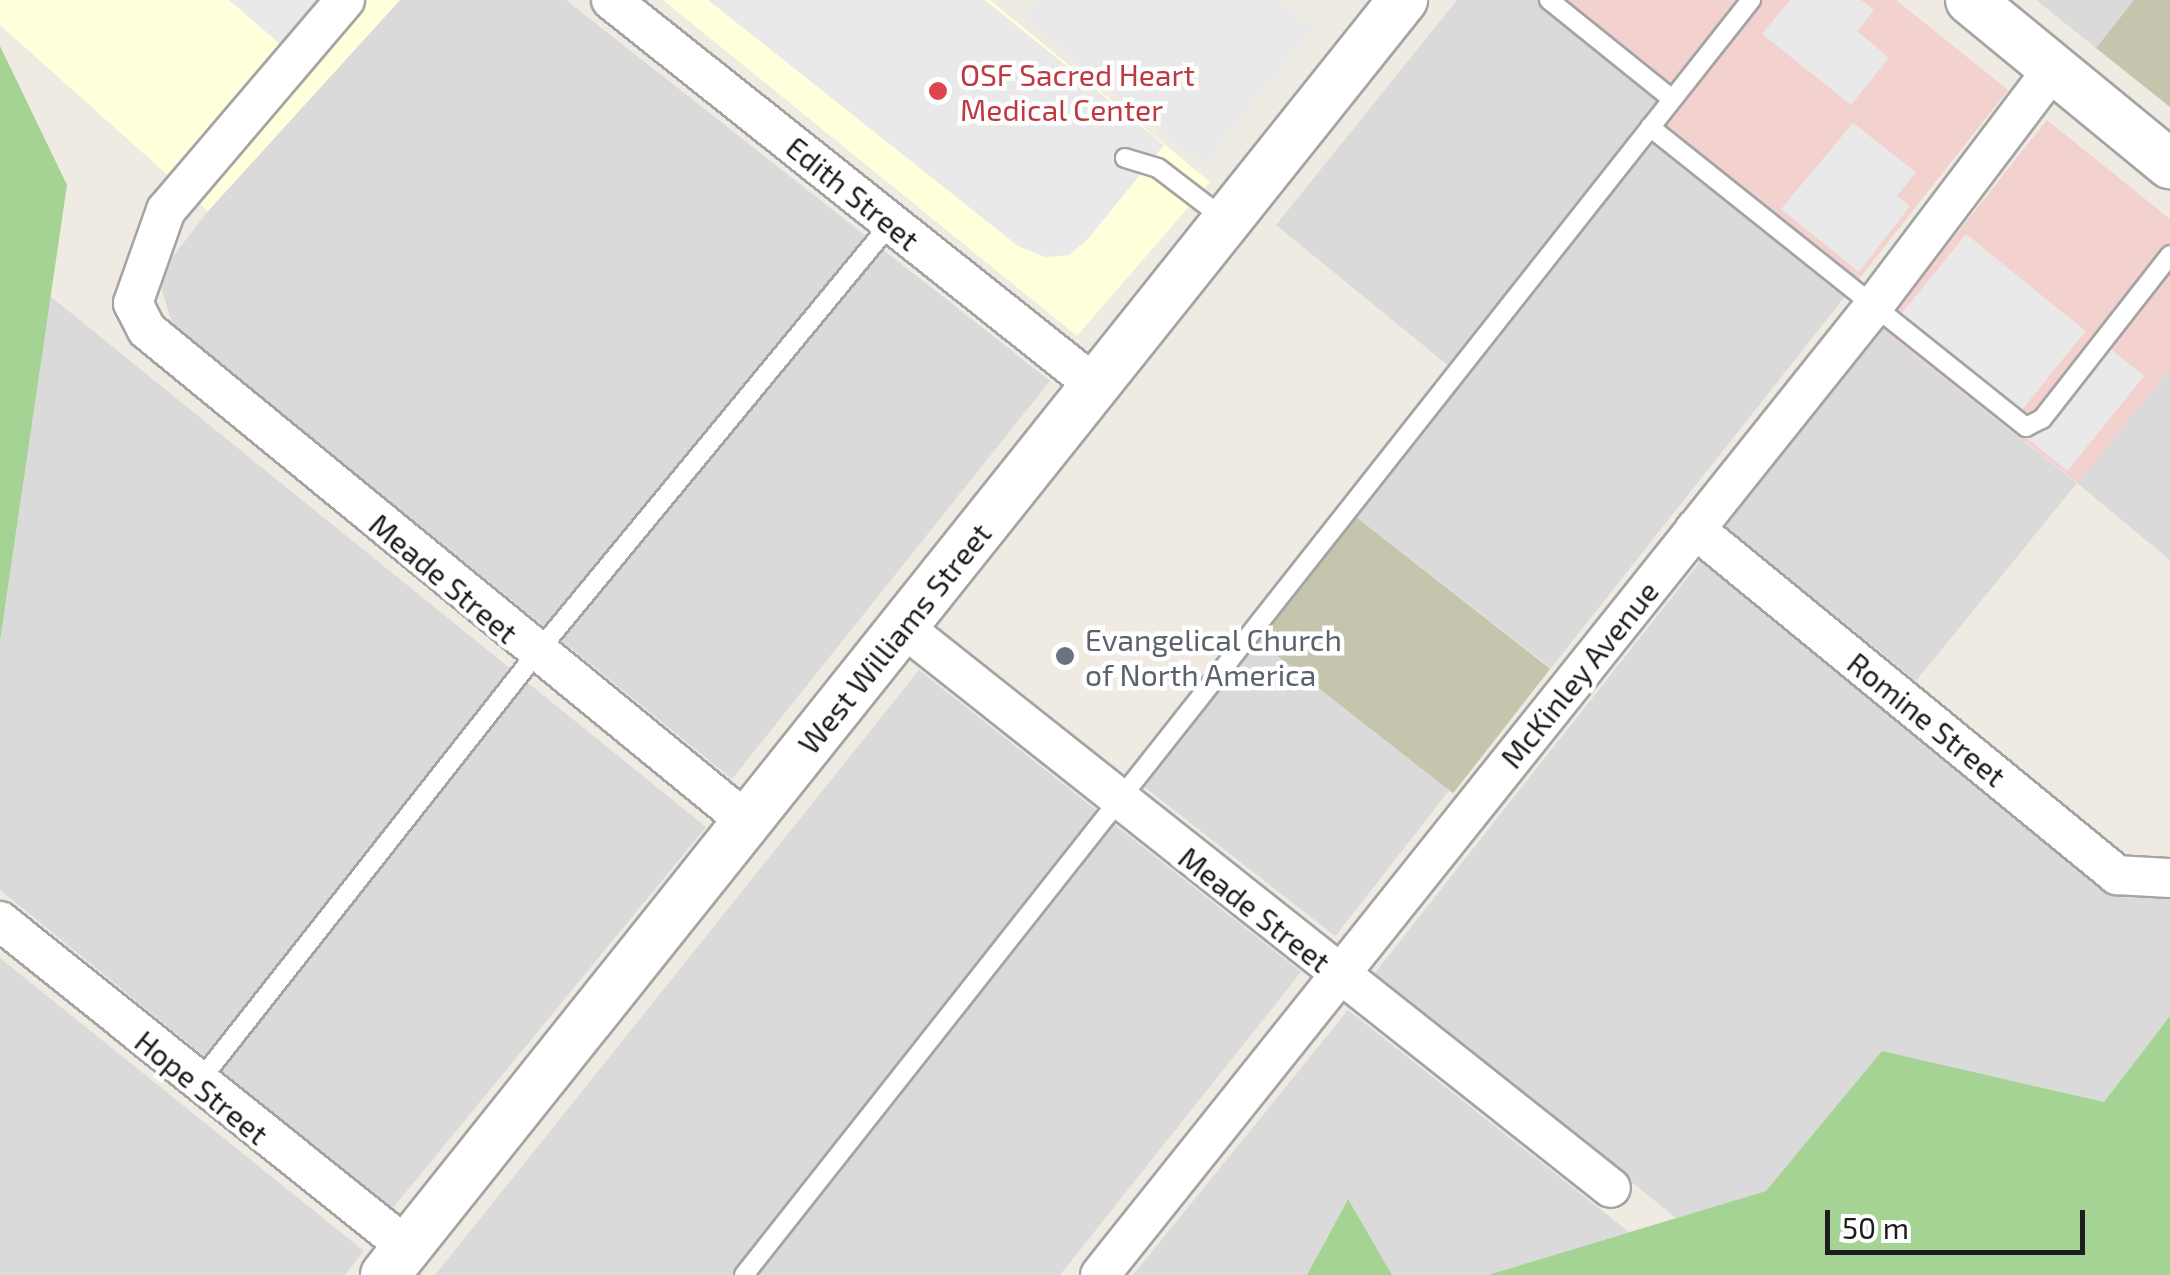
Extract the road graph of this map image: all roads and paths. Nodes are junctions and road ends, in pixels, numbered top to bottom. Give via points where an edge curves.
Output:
1 (345, 0) edge
2 (610, 0) edge
3 (1403, 0) edge
4 (1548, 0) edge
5 (1750, 0) edge
6 (1970, 0) edge
7 (2054, 69) junction
8 (1672, 100) junction
9 (1650, 127) junction
10 (1126, 158) dead end
11 (2170, 164) edge
12 (1228, 221) junction
13 (890, 224) junction
14 (2170, 255) edge
15 (1873, 307) junction
16 (1096, 386) junction
17 (1695, 529) junction
18 (903, 627) junction
19 (536, 654) junction
20 (1118, 800) junction
21 (746, 821) junction
22 (2170, 878) edge
23 (0, 922) edge
24 (1338, 974) junction
25 (198, 1084) junction
26 (1610, 1188) dead end
27 (396, 1262) edge
28 (744, 1275) edge
29 (1100, 1275) edge

1 - 19 street, Meade Street via 166,210 133,303 146,330
2 - 13 street, Edith Street
3 - 12 street, West Williams Street
4 - 8 lane
5 - 8 lane
6 - 7 street
7 - 11 street
7 - 15 street, McKinley Avenue
8 - 9 lane
9 - 15 lane
9 - 20 lane
10 - 12 lane via 1158,168
12 - 16 street, West Williams Street
13 - 16 street, Edith Street
13 - 19 lane
14 - 15 lane via 2042,419 2026,427
15 - 17 street, McKinley Avenue
16 - 18 street, West Williams Street
17 - 22 street, Romine Street via 2117,875
17 - 24 street, McKinley Avenue
18 - 20 street, Meade Street
18 - 21 street, West Williams Street
19 - 21 street, Meade Street
19 - 25 lane
20 - 24 street, Meade Street
20 - 28 lane
21 - 27 street, West Williams Street
23 - 25 street, Hope Street
24 - 26 street, Meade Street
24 - 29 street, McKinley Avenue
25 - 27 street, Hope Street

